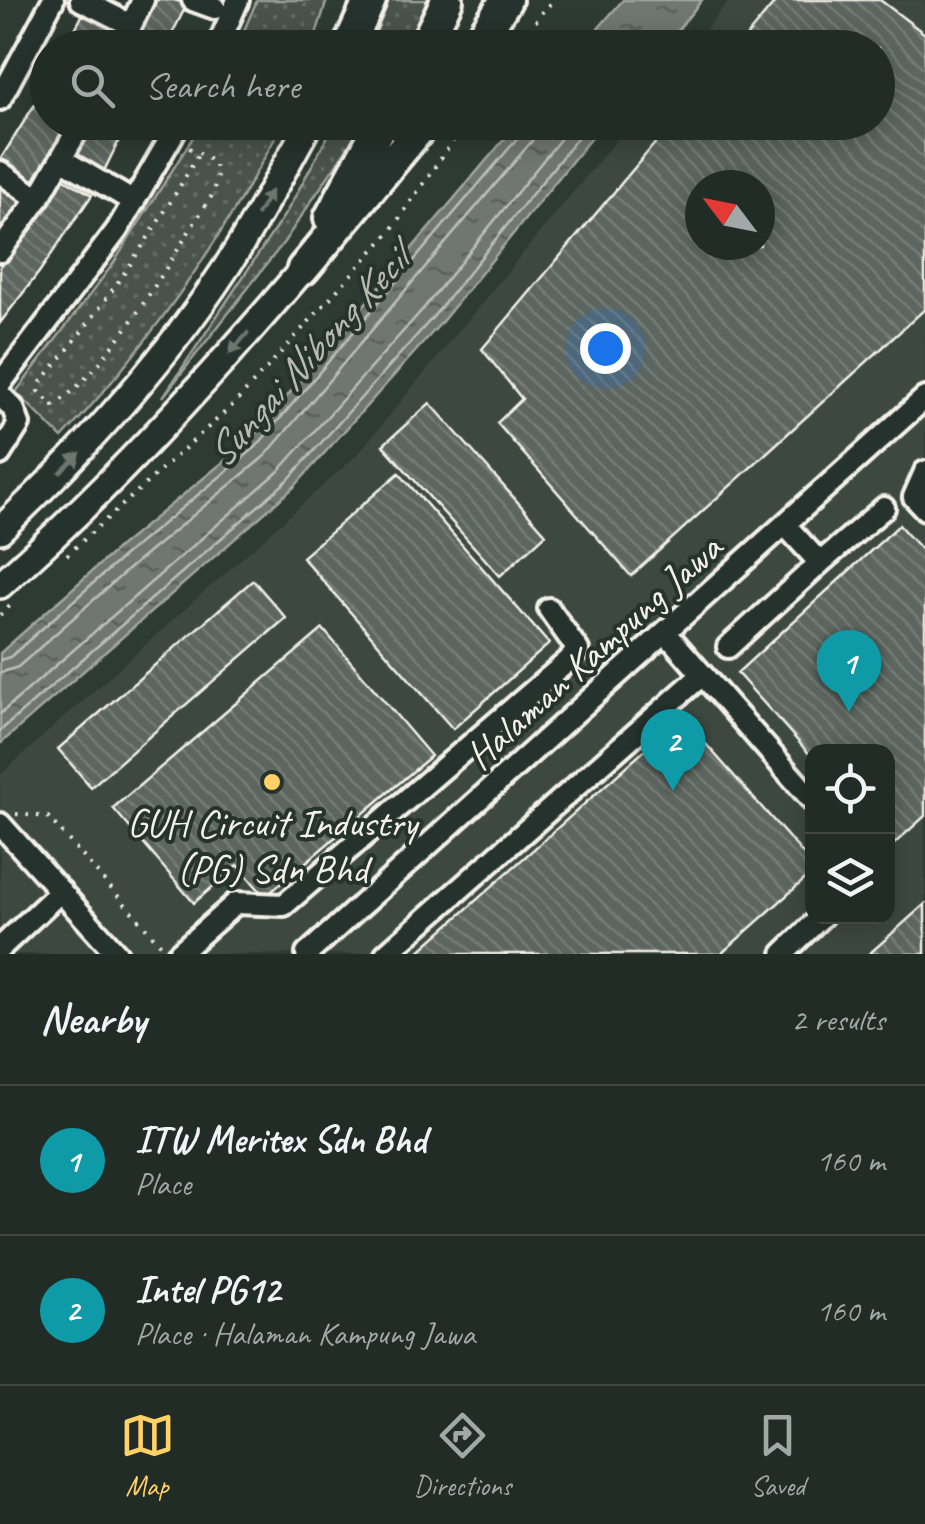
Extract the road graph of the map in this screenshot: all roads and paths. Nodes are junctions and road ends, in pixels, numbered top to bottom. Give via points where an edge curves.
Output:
1 (54, 0) edge
2 (81, 0) edge
3 (143, 0) edge
4 (193, 0) edge
5 (238, 0) edge
6 (353, 0) edge
7 (370, 0) edge
8 (447, 0) edge
9 (506, 0) edge
10 (555, 0) edge
11 (214, 8) dead end
12 (131, 25) junction
13 (38, 30) edge
14 (129, 30) edge
15 (225, 30) edge
16 (344, 30) edge
17 (356, 30) edge
18 (433, 30) edge
19 (486, 30) edge
20 (530, 30) edge
21 (30, 44) edge
22 (0, 99) edge
23 (73, 140) edge
24 (171, 140) edge
25 (185, 140) edge
26 (300, 140) edge
27 (372, 140) edge
28 (410, 140) edge
29 (454, 140) edge
30 (199, 153) junction
31 (62, 160) junction
32 (0, 172) edge
33 (38, 199) junction
34 (134, 202) junction
35 (0, 251) edge
36 (303, 269) junction
37 (0, 384) edge
38 (0, 395) edge
39 (925, 398) edge
40 (0, 454) edge
41 (925, 472) edge
42 (884, 508) dead end
43 (925, 509) edge
44 (786, 526) junction
45 (0, 530) edge
46 (60, 562) dead end
47 (820, 563) junction
48 (8, 593) edge
49 (549, 608) dead end
50 (0, 615) edge
51 (666, 633) junction
52 (728, 647) dead end
53 (702, 675) junction
54 (805, 792) edge
55 (8, 819) edge
56 (61, 891) junction
57 (814, 924) edge
58 (0, 948) edge
59 (117, 954) edge
60 (170, 954) edge
61 (178, 954) edge
62 (307, 954) edge
63 (386, 954) edge
64 (783, 954) edge

1 - 13 street
2 - 12 street
3 - 12 street
4 - 11 street
5 - 15 street
6 - 16 highway
7 - 17 highway
8 - 18 highway
9 - 19 highway
10 - 20 path
12 - 14 street
21 - 22 street
23 - 31 street
24 - 34 street
25 - 30 path
45 -> 26 main road via 119,410 237,250
27 - 36 highway
28 - 36 highway
29 - 46 path via 389,233 235,403
30 - 30 path via 103,304 41,382 38,391 48,404 63,400 102,360 211,197 216,165
31 - 33 street
31 - 34 street
32 - 33 street
33 - 35 street
34 - 37 street
36 -> 48 main road
38 - 40 street via 19,424
39 - 44 street, Halaman Kampung Jawa
41 - 43 street via 914,497
42 - 47 street
44 - 47 street
44 - 51 street, Halaman Kampung Jawa
47 - 52 street
48 - 50 path
49 - 61 street via 578,650 568,661 284,906 236,903
51 - 53 street
51 - 62 street, Halaman Kampung Jawa
53 - 54 street
53 - 63 street
55 - 56 street
55 - 60 path via 48,817
56 - 58 street
56 - 59 street
57 - 64 street

